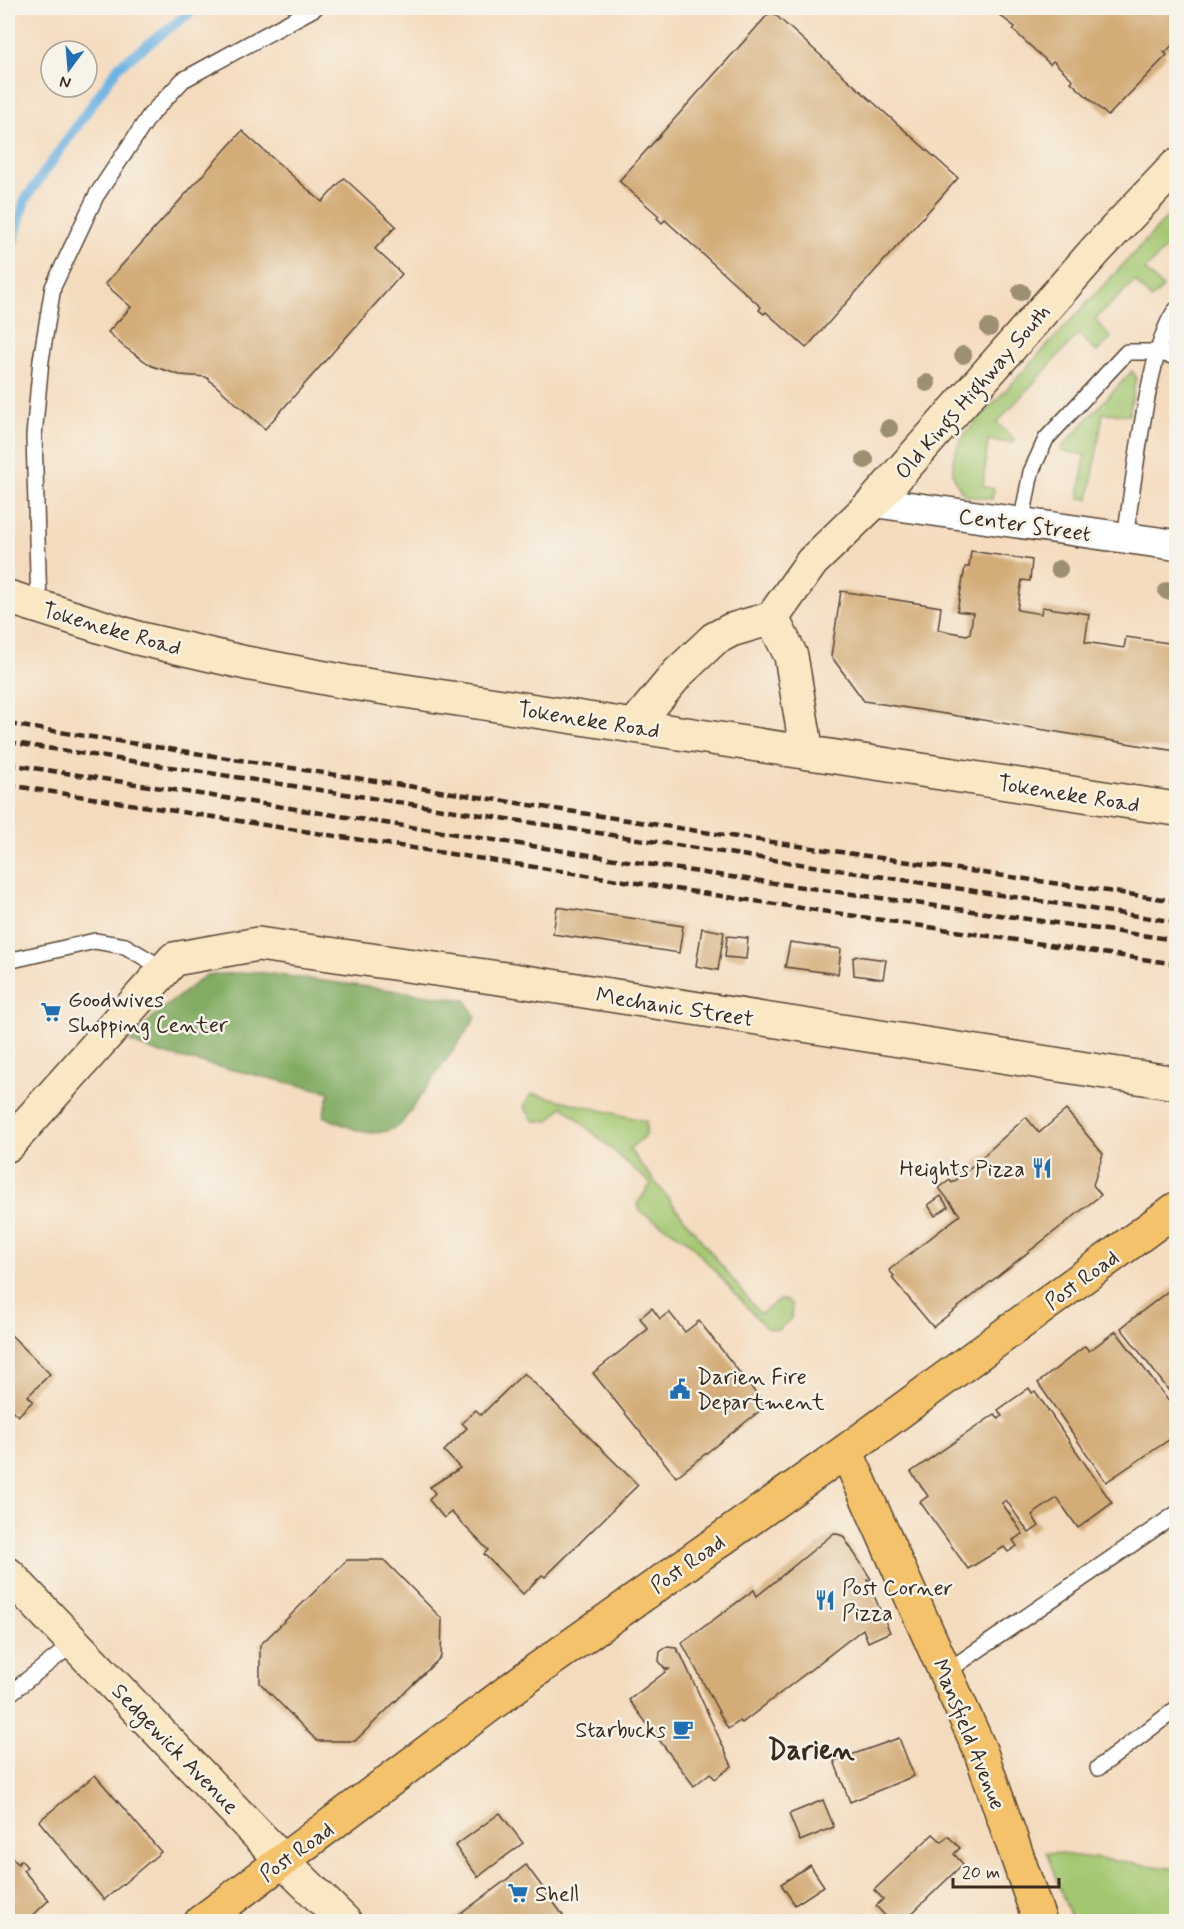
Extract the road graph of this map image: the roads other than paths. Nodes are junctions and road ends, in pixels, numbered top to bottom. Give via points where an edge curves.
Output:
1 (315, 8) edge
2 (1176, 166) edge
3 (1176, 310) edge
4 (1156, 352) junction
5 (1176, 357) edge
6 (874, 502) junction
7 (1022, 524) junction
8 (1125, 537) junction
9 (1176, 546) edge
10 (8, 597) edge
11 (39, 607) junction
12 (772, 618) junction
13 (634, 726) junction
14 (807, 753) junction
15 (1176, 809) edge
16 (8, 961) edge
17 (169, 964) junction
18 (1176, 1083) edge
19 (8, 1145) edge
20 (1176, 1209) edge
21 (846, 1451) junction
22 (1175, 1519) edge
23 (8, 1574) edge
24 (74, 1643) junction
25 (946, 1672) junction
26 (8, 1695) edge
27 (1176, 1709) edge
28 (1098, 1768) dead end
29 (283, 1861) junction
30 (201, 1922) edge
31 (345, 1922) edge
32 (1040, 1922) edge

1 - 11 lane via 183,80 163,101 96,196 52,287 34,436
2 - 6 street, Old Kings Highway South via 1097,249
3 - 4 lane via 1168,319
4 - 5 lane
4 - 7 lane via 1127,352 1046,439 1031,472
4 - 8 lane
6 - 7 street, Center Street
6 - 12 street, Old Kings Highway South via 812,562
7 - 8 street, Center Street
8 - 9 street, Center Street
10 - 11 street, Tokeneke Road
11 - 13 street, Tokeneke Road via 137,638 246,663
12 - 13 street via 714,639
12 - 14 street via 791,656
13 - 14 street, Tokeneke Road
14 - 15 street, Tokeneke Road
16 - 17 lane via 95,941 125,946
17 - 18 street, Mechanic Street via 258,944
17 - 19 street
20 - 21 main road, Post Road
21 - 25 main road, Mansfield Avenue
21 - 29 main road, Post Road via 538,1669
22 - 25 lane
23 - 24 street, Sedgewick Avenue
24 - 26 lane
24 - 29 street, Sedgewick Avenue
25 - 32 main road, Mansfield Avenue via 980,1750
27 - 28 lane
29 - 30 main road, Post Road
29 - 31 street, Sedgewick Avenue

